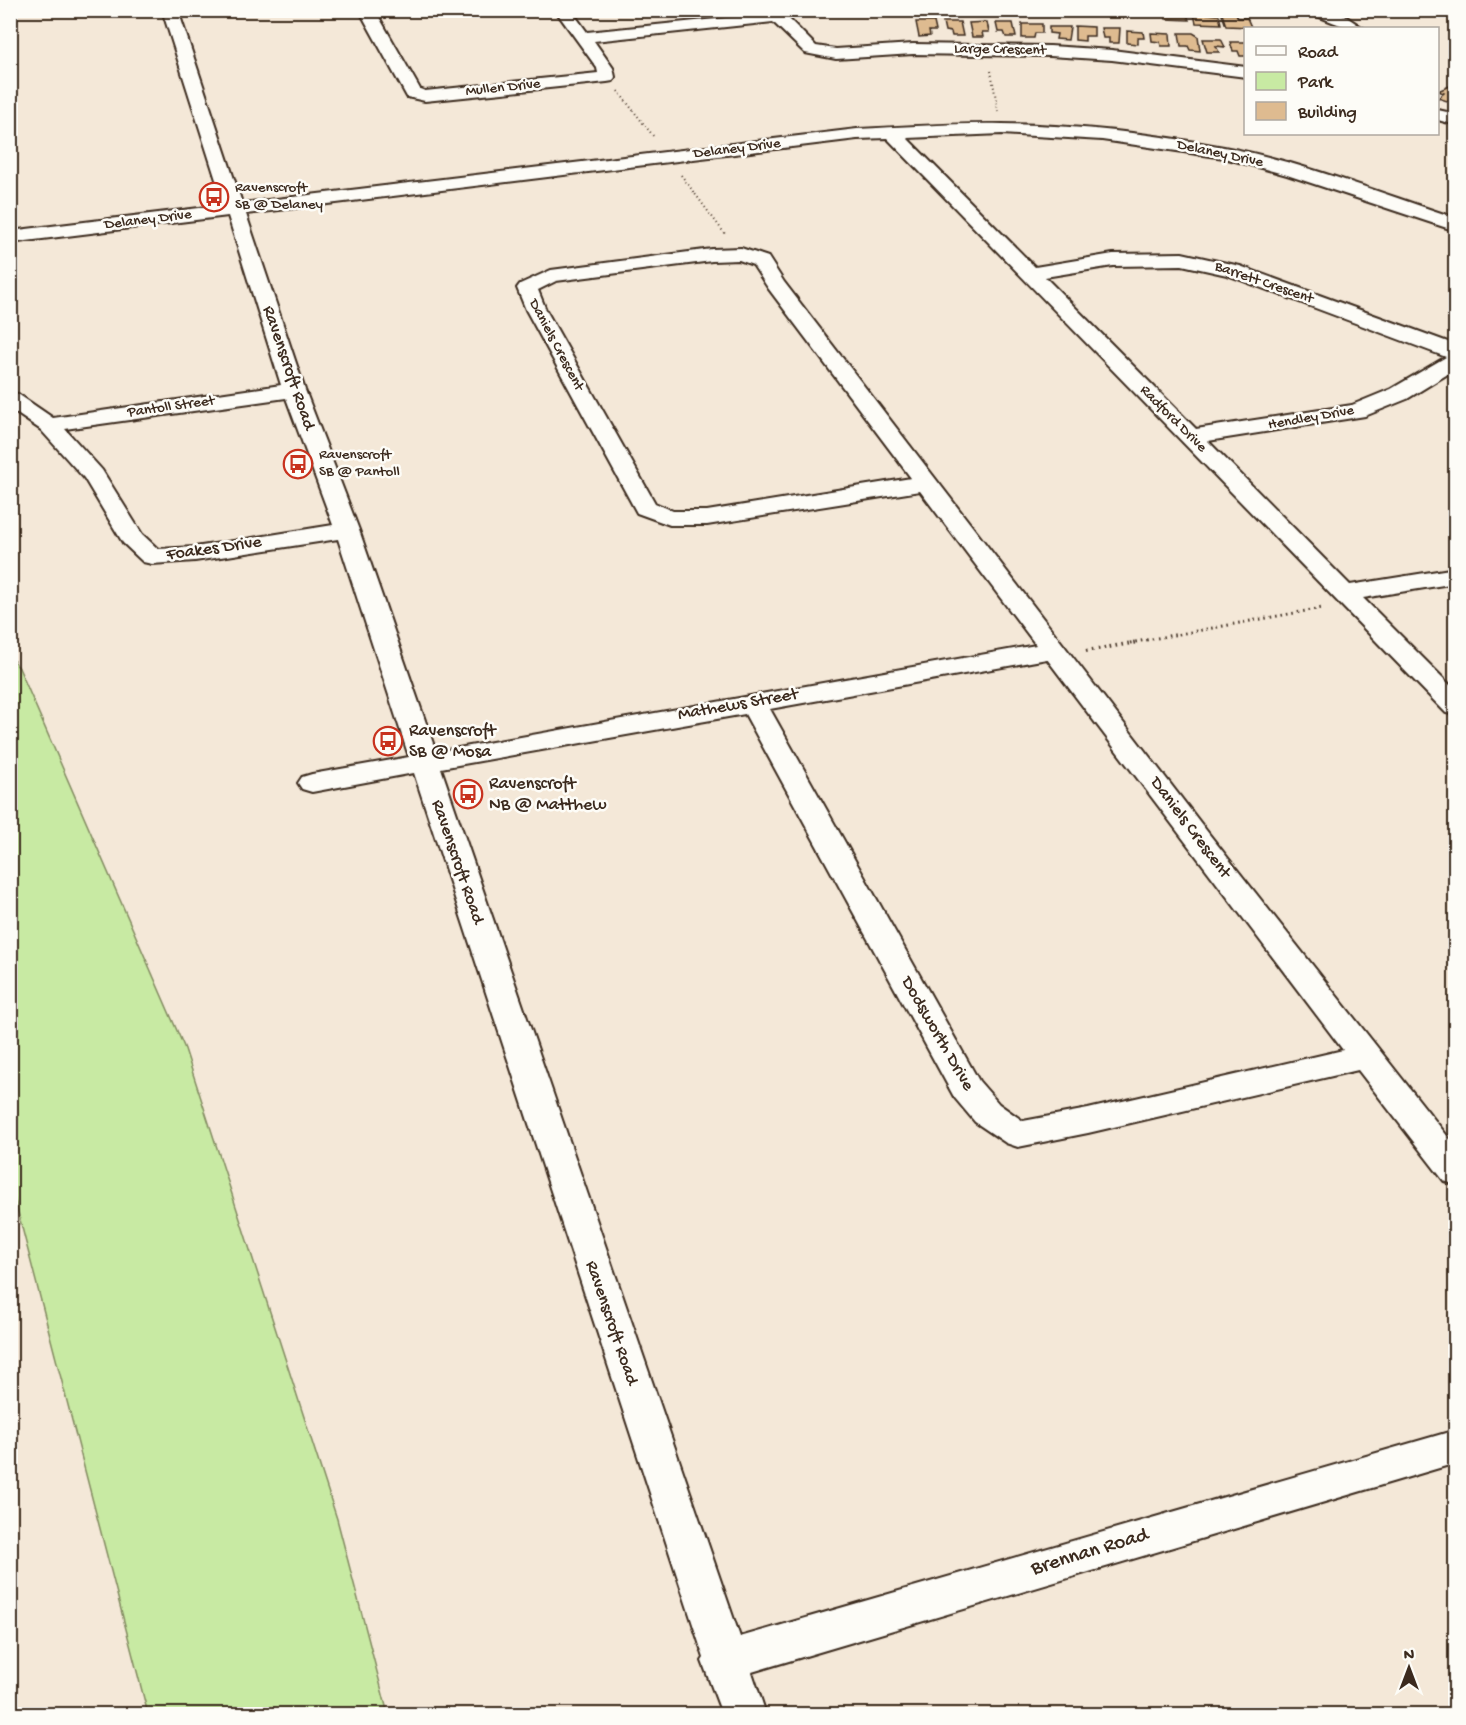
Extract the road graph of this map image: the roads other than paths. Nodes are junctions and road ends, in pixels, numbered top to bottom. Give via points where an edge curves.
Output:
1 (170, 10) edge
2 (367, 10) edge
3 (563, 10) edge
4 (1313, 10) edge
5 (774, 14) edge
6 (1353, 27) edge
7 (583, 37) junction
8 (1244, 72) edge
9 (1439, 116) edge
10 (1455, 120) edge
11 (890, 131) junction
12 (235, 209) junction
13 (1455, 225) edge
14 (10, 237) edge
15 (1030, 274) junction
16 (1455, 353) edge
17 (1455, 360) edge
18 (294, 390) junction
19 (10, 399) edge
20 (49, 425) junction
21 (1191, 437) junction
22 (927, 483) junction
23 (347, 530) junction
24 (1455, 575) edge
25 (1345, 593) junction
26 (1054, 650) junction
27 (753, 703) junction
28 (1455, 707) edge
29 (423, 762) junction
30 (312, 783) dead end
31 (1365, 1057) junction
32 (1455, 1172) edge
33 (1455, 1446) edge
34 (724, 1661) junction
35 (744, 1714) edge

1 - 12 street, Ravenscroft Road
2 - 7 street, Mullen Drive via 413,93 425,96 607,77 606,68
3 - 7 street, Mullen Drive
4 - 6 street via 1329,13
5 - 7 street
5 - 8 street, Large Crescent via 811,50 836,54 992,49 1112,55
9 - 10 street
11 - 12 street, Delaney Drive
11 - 13 street, Delaney Drive via 1002,129 1102,135 1225,153 1294,171
11 - 15 street, Radford Drive
12 - 14 street, Delaney Drive
12 - 18 street, Ravenscroft Road
15 - 16 street, Barrett Crescent via 1113,260 1182,259 1233,270
15 - 21 street, Radford Drive
17 - 21 street, Hendley Drive via 1399,394 1357,411
18 - 20 street, Pantoll Street
18 - 23 street, Ravenscroft Road
19 - 20 street, Foakes Drive
20 - 23 street, Foakes Drive via 94,475 132,538 152,557
21 - 25 street, Radford Drive
22 - 22 street, Daniels Crescent via 761,261 741,254 712,255 551,276 527,288 646,508 670,518 707,518
22 - 26 street, Daniels Crescent
23 - 29 street, Ravenscroft Road
24 - 25 street
25 - 28 street, Radford Drive
26 - 27 street, Mathews Street
26 - 31 street, Daniels Crescent
27 - 29 street, Mathews Street
27 - 31 street, Dodsworth Drive via 966,1089 987,1113 1018,1134
29 - 30 street, Mathews Street
29 - 34 street, Ravenscroft Road
31 - 32 street, Daniels Crescent
33 - 34 street, Brennan Road
34 - 35 street, Ravenscroft Road

